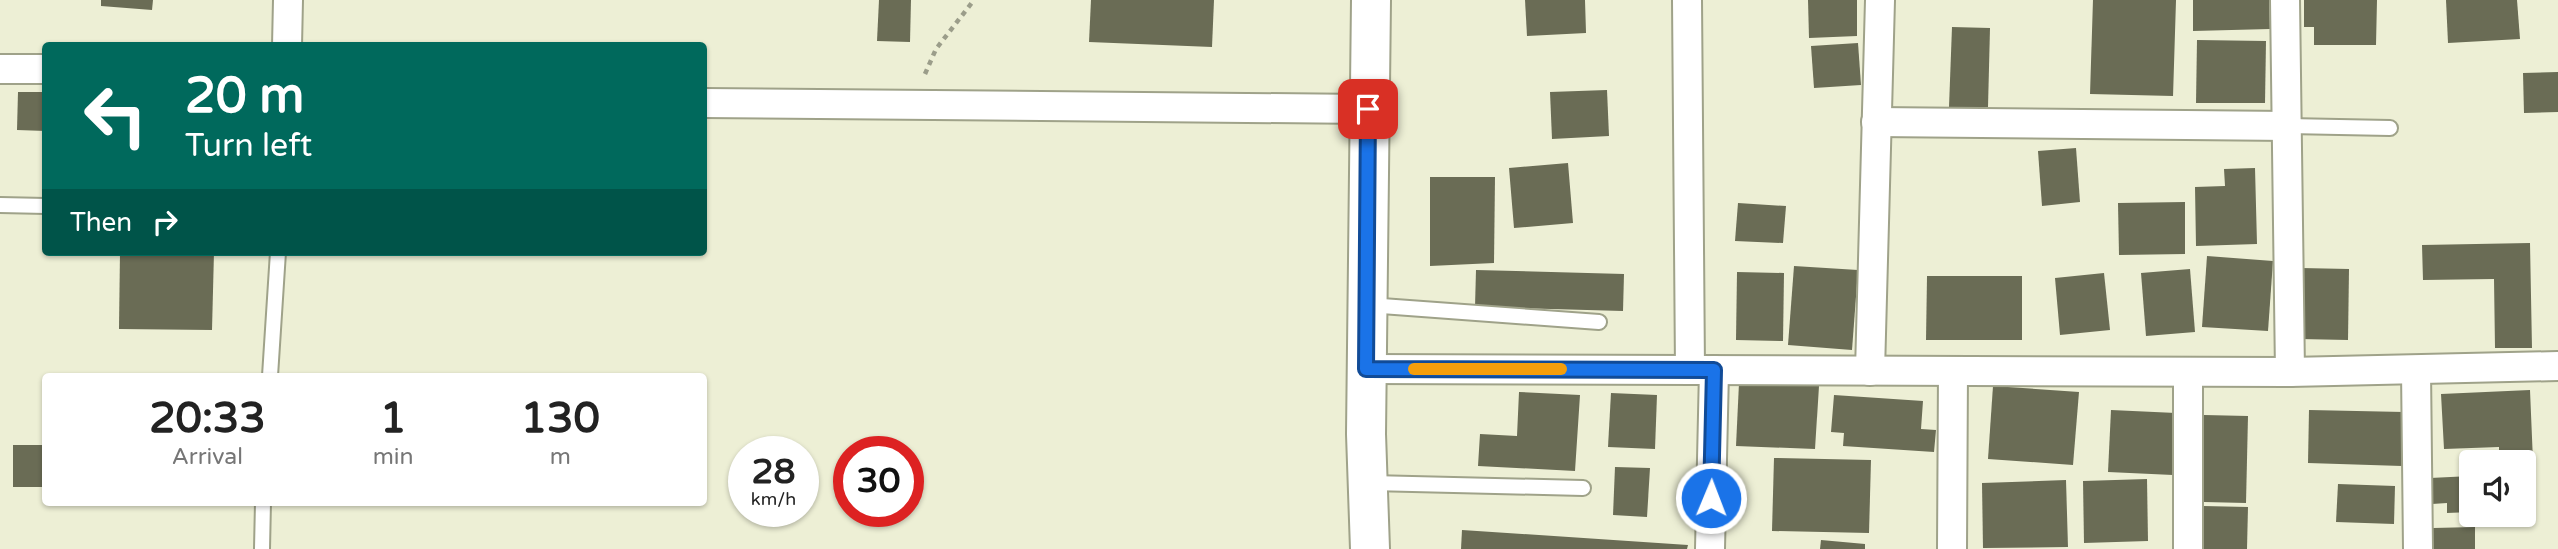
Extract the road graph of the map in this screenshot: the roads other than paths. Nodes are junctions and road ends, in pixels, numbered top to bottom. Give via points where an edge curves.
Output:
1 (288, 0) edge
2 (1371, 0) edge
3 (1687, 0) edge
4 (1880, 0) edge
5 (2285, 0) edge
6 (287, 42) edge
7 (0, 69) edge
8 (42, 69) edge
9 (707, 103) edge
10 (1368, 109) junction
11 (1876, 122) junction
12 (2288, 126) junction
13 (2390, 128) dead end
14 (0, 205) edge
15 (42, 206) edge
16 (278, 256) edge
17 (1367, 305) junction
18 (1599, 322) dead end
19 (2558, 366) edge
20 (1366, 369) junction
21 (1702, 370) junction
22 (1870, 370) junction
23 (2416, 370) junction
24 (1953, 371) junction
25 (2188, 372) junction
26 (2290, 372) junction
27 (270, 373) edge
28 (1367, 483) junction
29 (1583, 488) dead end
30 (263, 506) edge
31 (262, 549) edge
32 (1370, 549) edge
33 (1710, 549) edge
34 (1952, 549) edge
35 (2188, 549) edge
36 (2418, 549) edge

1 - 6 street
2 - 10 main road
3 - 21 street
4 - 11 street
5 - 12 street
7 - 8 street
9 - 10 street
10 - 17 main road
11 - 12 street
11 - 22 street
12 - 13 lane
12 - 26 street
14 - 15 lane
16 - 27 lane
17 - 18 lane
17 - 20 main road
19 - 23 street
20 - 21 street
20 - 28 main road
21 - 22 street
21 - 33 street
22 - 24 street
23 - 26 street
23 - 36 street
24 - 25 street
24 - 34 street
25 - 26 street
25 - 35 street
28 - 29 lane
28 - 32 main road
30 - 31 lane

